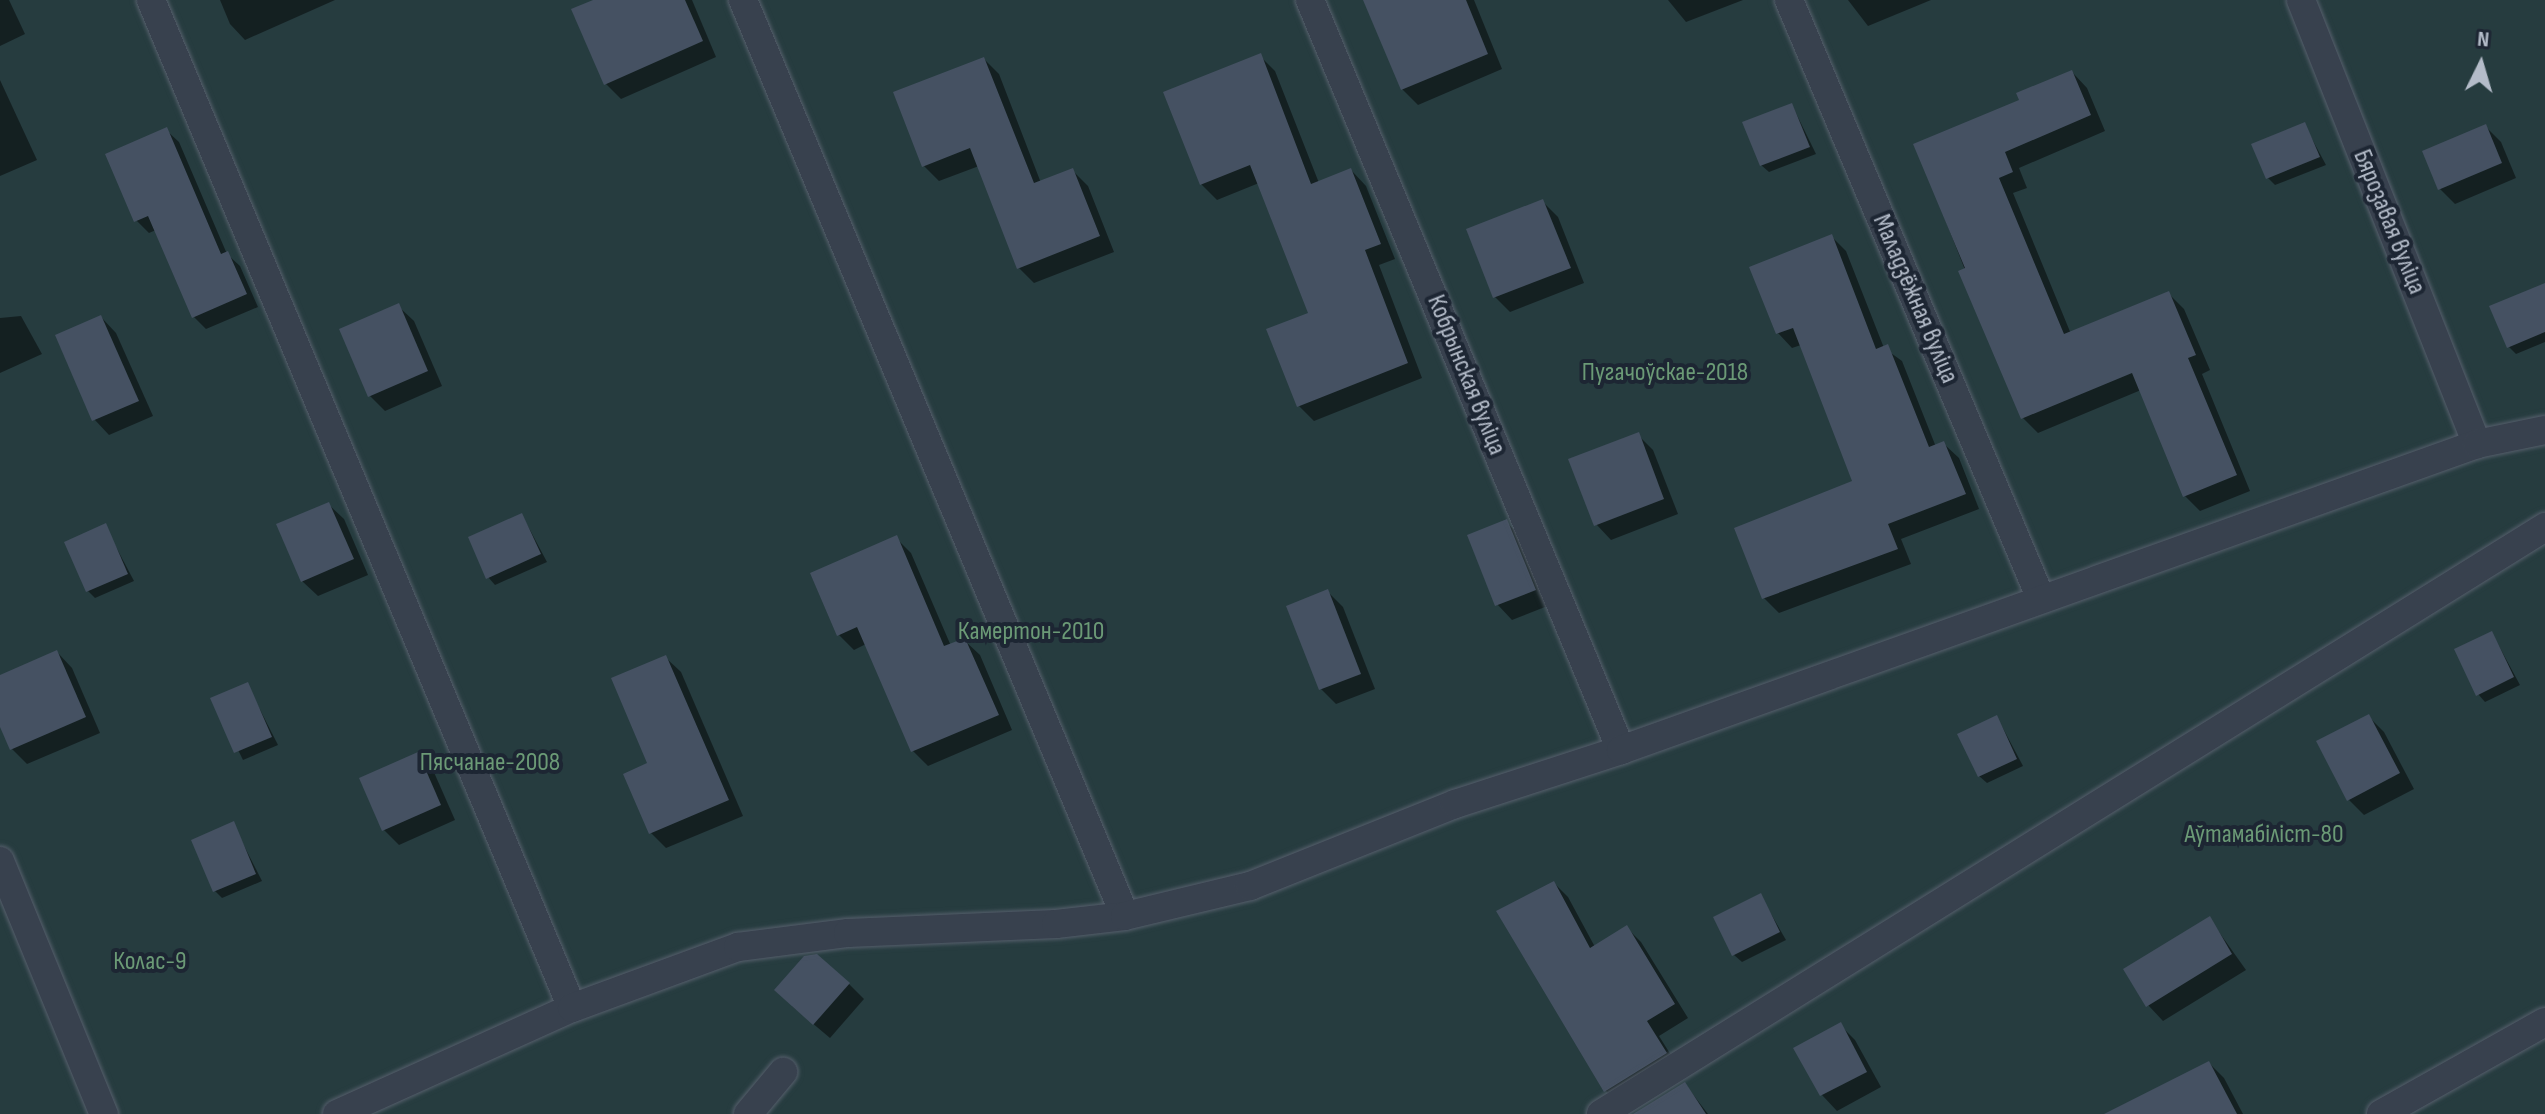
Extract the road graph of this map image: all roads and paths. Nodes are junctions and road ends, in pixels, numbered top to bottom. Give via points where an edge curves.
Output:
1 (151, 0) edge
2 (743, 0) edge
3 (1310, 0) edge
4 (1789, 0) edge
5 (2301, 0) edge
6 (2545, 430) edge
7 (2477, 444) junction
8 (2545, 527) edge
9 (2041, 599) junction
10 (1621, 750) junction
11 (0, 861) edge
12 (1125, 916) junction
13 (572, 1008) junction
14 (2545, 1022) edge
15 (783, 1072) dead end
16 (104, 1114) edge
17 (337, 1114) edge
18 (748, 1114) edge
19 (1601, 1114) edge
20 (2381, 1114) edge

1 - 13 lane
2 - 12 lane
3 - 10 lane, Кобрынская вуліца
4 - 9 lane, Маладзёжная вуліца
5 - 7 lane, Бярозавая вуліца
6 - 7 lane
7 - 9 lane
8 - 19 lane
9 - 10 lane
10 - 12 lane via 1455,804 1250,886
11 - 16 lane
12 - 13 lane via 786,938 694,961
13 - 17 lane
14 - 20 lane
15 - 18 lane

